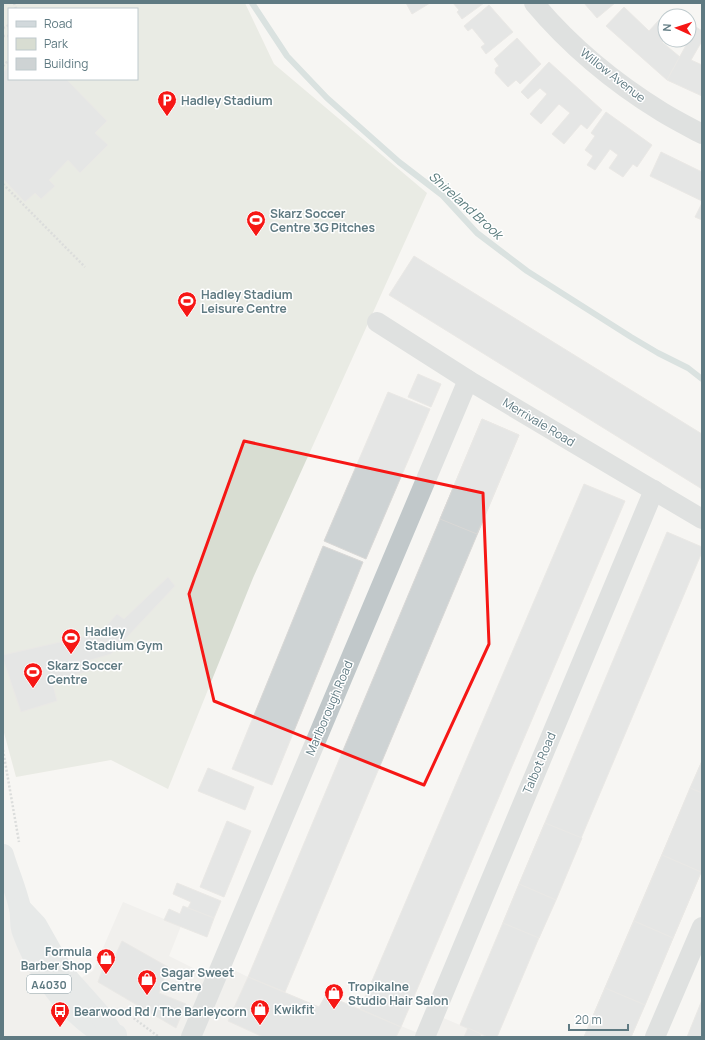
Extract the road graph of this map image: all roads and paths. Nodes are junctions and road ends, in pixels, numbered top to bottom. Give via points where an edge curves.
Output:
1 (534, 3) edge
2 (702, 134) edge
3 (3, 184) edge
4 (85, 267) dead end
5 (377, 322) dead end
6 (468, 380) junction
7 (654, 490) junction
8 (702, 518) edge
9 (3, 750) edge
10 (11, 849) edge
11 (12, 911) edge
12 (702, 927) edge
13 (124, 1010) dead end
14 (116, 1035) edge
15 (159, 1037) edge
16 (191, 1037) edge
17 (425, 1037) edge
18 (656, 1037) edge

1 - 2 street, Willow Avenue via 571,41 611,76 662,112
3 - 4 path
5 - 6 street, Merrivale Road
6 - 7 street, Merrivale Road
6 - 16 street, Marlborough Road
7 - 8 street, Merrivale Road
7 - 17 street, Talbot Road
9 - 10 path
10 - 11 main road
11 - 14 main road, A4030 via 36,925 69,980
12 - 18 street
13 - 15 path

